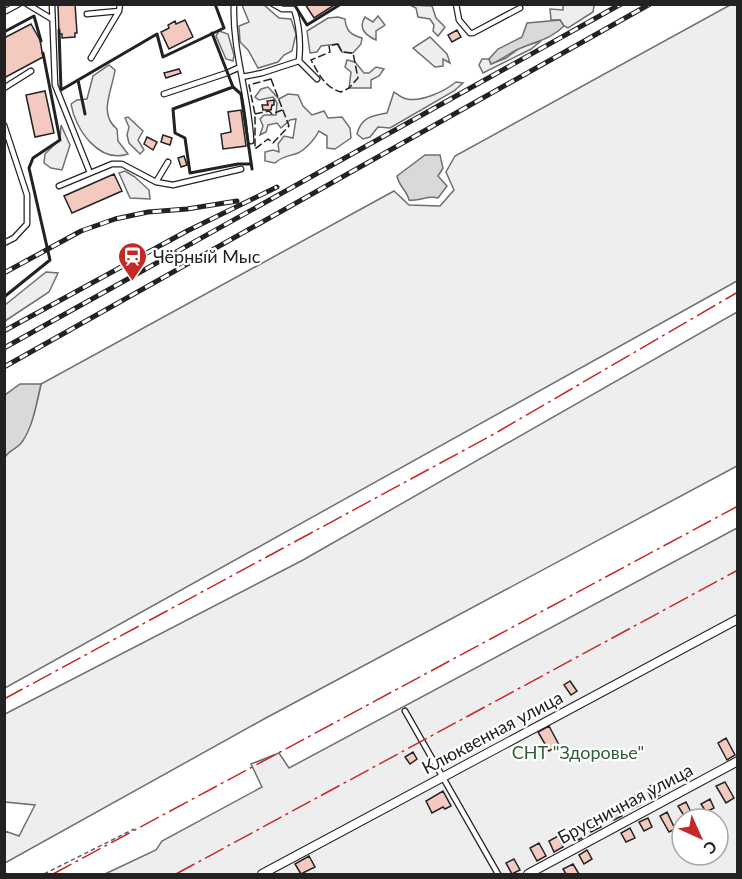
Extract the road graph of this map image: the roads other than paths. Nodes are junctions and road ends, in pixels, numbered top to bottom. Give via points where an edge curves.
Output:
1 (19, 4) edge
2 (27, 4) edge
3 (52, 4) edge
4 (120, 4) edge
5 (234, 4) edge
6 (273, 4) edge
7 (456, 4) edge
8 (520, 8) dead end
9 (119, 11) junction
10 (4, 12) edge
11 (87, 14) dead end
12 (52, 20) junction
13 (91, 58) dead end
14 (299, 61) junction
15 (240, 67) junction
16 (31, 71) dead end
17 (242, 77) junction
18 (317, 79) dead end
19 (4, 88) edge
20 (164, 94) dead end
21 (4, 125) edge
22 (251, 141) dead end
23 (12, 150) junction
24 (4, 154) edge
25 (168, 162) dead end
26 (241, 169) dead end
27 (90, 173) junction
28 (156, 182) junction
29 (59, 186) dead end
30 (4, 243) edge
31 (738, 620) edge
32 (405, 711) dead end
33 (738, 761) edge
34 (443, 777) junction
35 (262, 874) edge
36 (498, 874) edge
37 (528, 874) edge

1 - 10 lane
2 - 12 lane
3 - 12 lane
4 - 9 lane
5 - 15 lane via 233,28
6 - 14 lane via 294,9 301,42
7 - 8 lane via 459,20 470,33
9 - 11 lane
9 - 13 lane
12 - 27 lane via 55,84
14 - 17 lane
14 - 18 lane
15 - 17 lane
15 - 20 lane
16 - 19 lane
17 - 22 lane
21 - 23 lane
23 - 24 lane
23 - 30 lane via 27,195 27,224
25 - 28 lane
26 - 28 lane via 173,185
27 - 28 lane via 122,164
27 - 29 lane
31 - 34 street, Клюквенная улица
32 - 34 lane
33 - 37 street, Брусничная улица
34 - 35 street, Клюквенная улица
34 - 36 lane

